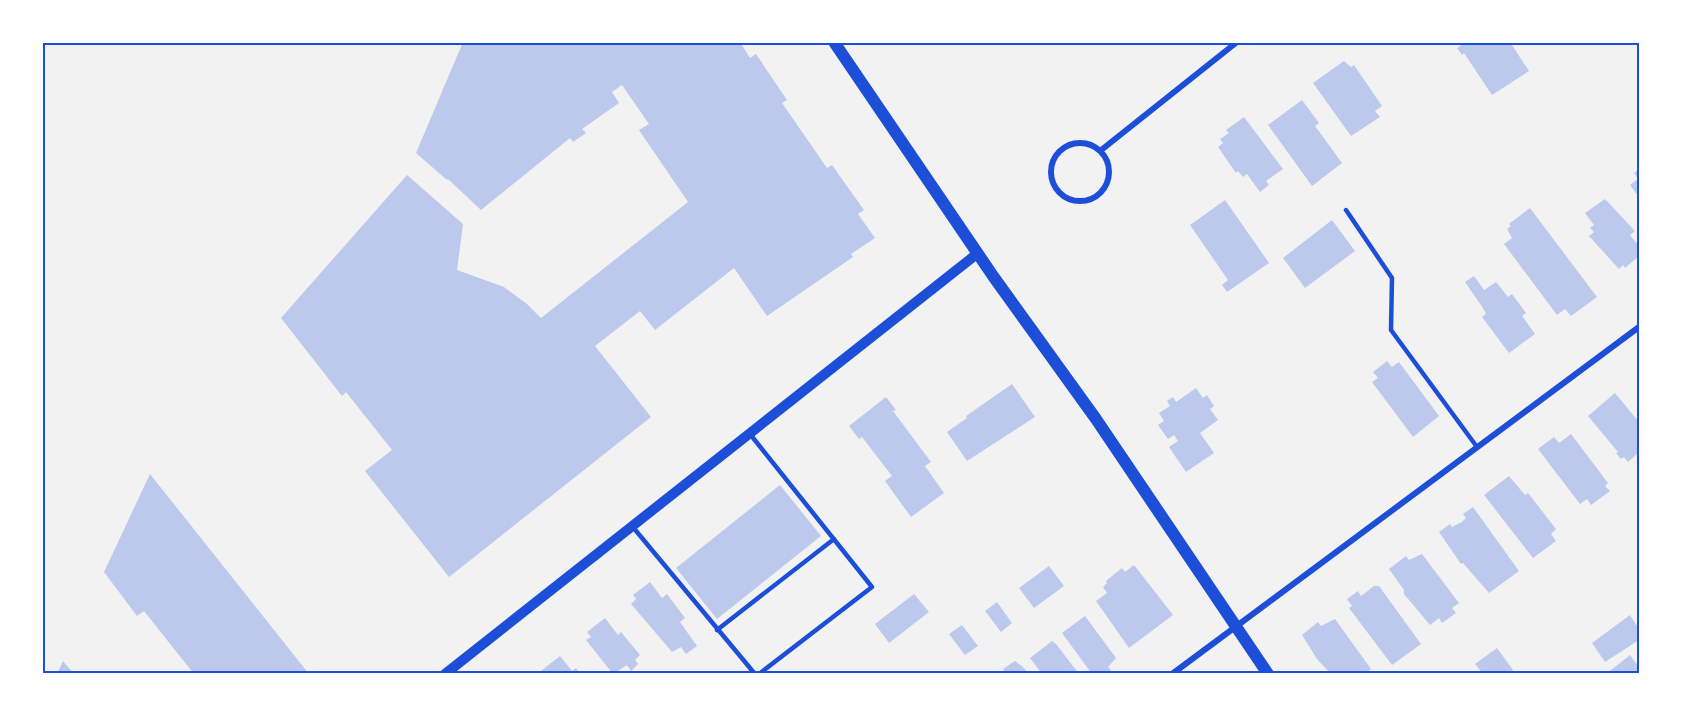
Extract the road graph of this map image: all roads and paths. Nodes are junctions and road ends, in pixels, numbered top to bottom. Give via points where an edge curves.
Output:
1 (834, 42) edge
2 (1237, 42) edge
3 (1100, 151) junction
4 (1346, 210) dead end
5 (978, 253) junction
6 (1639, 327) edge
7 (750, 434) junction
8 (1477, 447) junction
9 (632, 526) junction
10 (834, 539) junction
11 (1235, 627) junction
12 (717, 630) junction
13 (445, 674) edge
14 (757, 674) edge
15 (1172, 674) edge
16 (1268, 674) edge

1 - 5 main road
2 - 3 street
3 - 3 street via 1083,143 1058,153 1053,160 1051,179 1061,194 1079,201 1089,199 1104,187 1109,168
4 - 8 lane via 1392,278 1391,330
5 - 7 street
5 - 11 main road via 1096,419
6 - 8 street
7 - 9 street
7 - 10 lane
8 - 11 street
9 - 12 lane
9 - 13 street
10 - 12 lane
10 - 14 lane via 873,587
11 - 15 street
11 - 16 main road
12 - 14 lane

